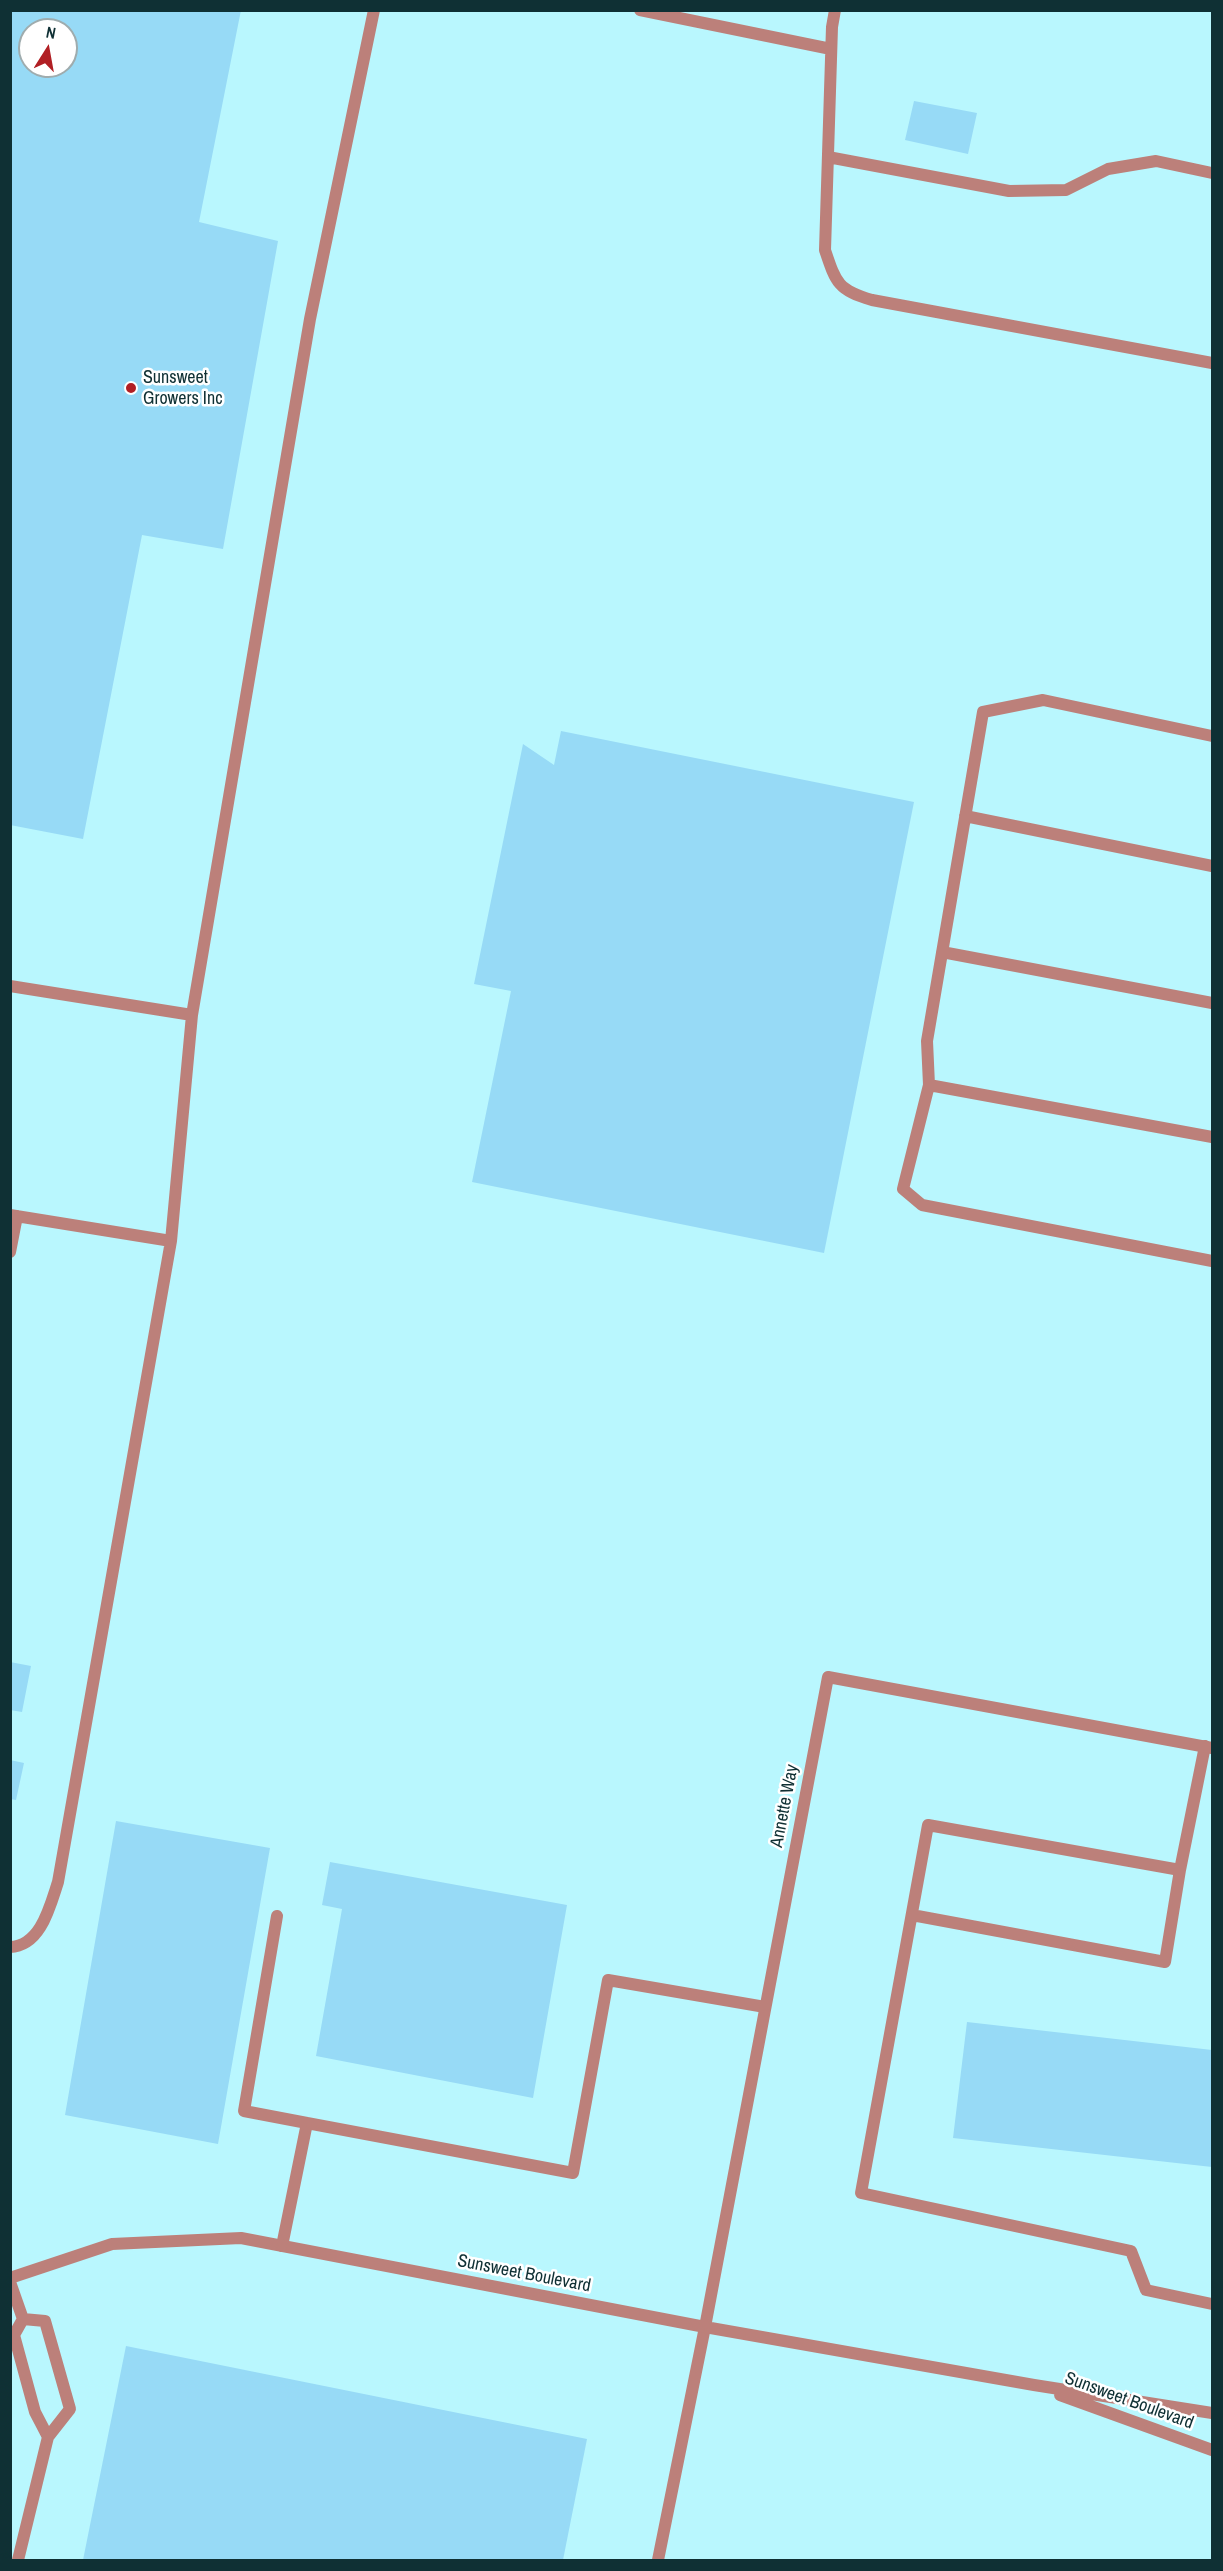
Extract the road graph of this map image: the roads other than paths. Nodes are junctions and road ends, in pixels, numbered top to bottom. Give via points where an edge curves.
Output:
1 (374, 10) edge
2 (640, 10) edge
3 (835, 10) edge
4 (831, 49) junction
5 (828, 157) junction
6 (1212, 173) edge
7 (1212, 363) edge
8 (1212, 736) edge
9 (965, 816) junction
10 (1212, 866) edge
11 (942, 952) junction
12 (10, 986) edge
13 (1212, 1003) edge
14 (192, 1016) junction
15 (929, 1085) junction
16 (1212, 1137) edge
17 (14, 1215) edge
18 (171, 1240) junction
19 (10, 1252) edge
20 (1212, 1261) edge
21 (1209, 1747) edge
22 (1180, 1870) junction
23 (912, 1915) junction
24 (277, 1916) dead end
25 (10, 1947) edge
26 (765, 2007) junction
27 (307, 2123) junction
28 (282, 2246) junction
29 (10, 2280) edge
30 (1212, 2304) edge
31 (23, 2319) junction
32 (705, 2327) junction
33 (1034, 2385) junction
34 (1212, 2413) edge
35 (48, 2437) junction
36 (1212, 2450) edge
37 (18, 2560) edge
38 (658, 2560) edge

1 - 14 street via 310,318
2 - 4 street
3 - 4 street
4 - 5 street
5 - 6 street via 1009,191 1066,190 1108,169 1156,161
5 - 7 street via 825,250 835,279 852,294
8 - 9 street via 1042,700 983,712
9 - 10 street
9 - 11 street
11 - 13 street
11 - 15 street via 927,1041
12 - 14 street
14 - 18 street
15 - 16 street
15 - 20 street via 903,1190 922,1205
17 - 18 street
17 - 19 street
18 - 25 street via 58,1882 41,1929 18,1947
21 - 22 street
21 - 26 street, Annette Way via 828,1677
22 - 23 street via 928,1825
22 - 23 street via 1165,1962
23 - 30 street via 861,2193 1131,2251 1146,2290
24 - 27 street via 244,2111
26 - 27 street via 608,1980 573,2173
26 - 32 street, Annette Way
27 - 28 street
28 - 29 street, Sunsweet Boulevard via 241,2238 112,2244
28 - 32 street, Sunsweet Boulevard
29 - 31 street
31 - 35 street via 14,2335 35,2412
31 - 35 street via 45,2321 70,2409
32 - 33 street, Sunsweet Boulevard
32 - 38 street, Annette Way
33 - 34 street, Sunsweet Boulevard
33 - 36 street, Sunsweet Boulevard
35 - 37 street

